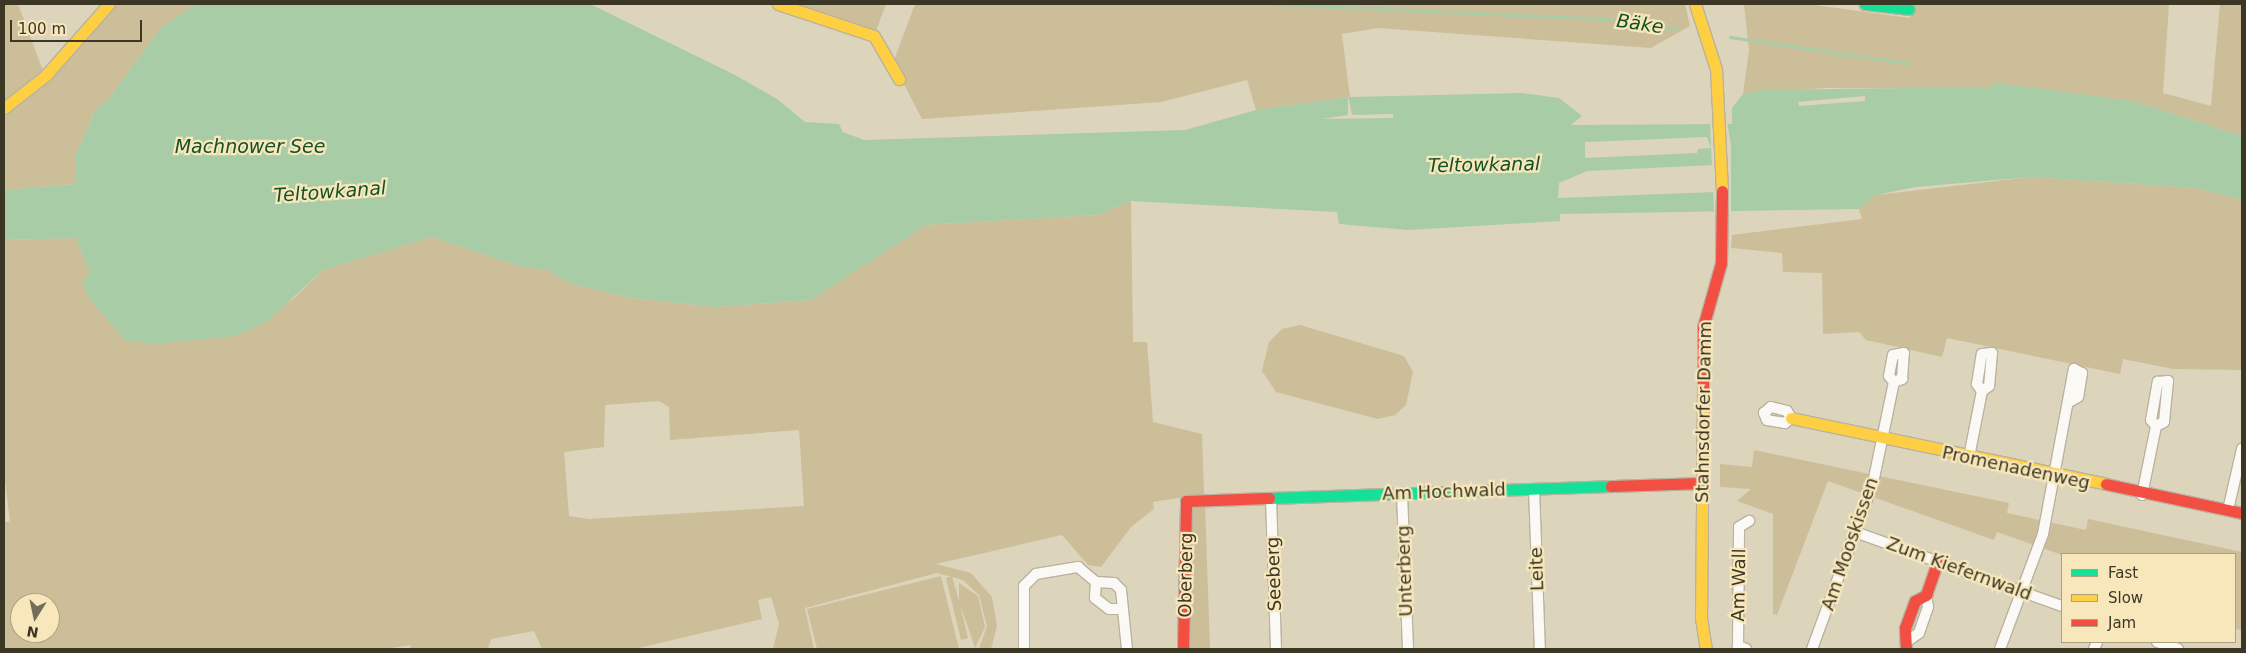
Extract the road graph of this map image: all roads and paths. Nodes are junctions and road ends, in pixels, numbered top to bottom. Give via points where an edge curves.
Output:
1 (110, 4) edge
2 (778, 4) edge
3 (1695, 4) edge
4 (1865, 4) edge
5 (1909, 9) dead end
6 (899, 79) dead end
7 (4, 108) edge
8 (1894, 382) dead end
9 (1979, 387) dead end
10 (2069, 398) dead end
11 (1791, 418) dead end
12 (2154, 423) dead end
13 (1882, 436) junction
14 (2242, 449) edge
15 (1969, 457) junction
16 (2056, 473) junction
17 (1702, 483) junction
18 (1534, 489) junction
19 (1402, 493) junction
20 (2142, 495) junction
21 (1271, 498) junction
22 (1186, 500) joint
23 (2228, 510) junction
24 (2242, 513) edge
25 (1749, 521) dead end
26 (1855, 532) junction
27 (1938, 560) junction
28 (1096, 582) junction
29 (2022, 591) junction
30 (2061, 606) edge
31 (1121, 609) junction
32 (2160, 643) edge
33 (1908, 645) edge
34 (1024, 649) edge
35 (1127, 649) edge
36 (1183, 649) edge
37 (1276, 649) edge
38 (1408, 649) edge
39 (1540, 649) edge
40 (1706, 649) edge
41 (1746, 649) edge
42 (1812, 649) edge
43 (2000, 649) edge
44 (2178, 649) edge

1 - 7 street via 45,76
2 - 6 street via 874,36 893,62
3 - 17 street, Stahnsdorfer Damm via 1714,61 1723,218 1721,263 1703,327
4 - 5 street
8 - 13 street, Am Mooskissen
9 - 15 street
10 - 16 street
11 - 13 street, Promenadenweg
12 - 20 street
13 - 15 street, Promenadenweg
13 - 26 street, Am Mooskissen
14 - 23 street
15 - 16 street, Promenadenweg
16 - 20 street, Promenadenweg
16 - 29 street via 2043,534
17 - 18 street, Am Hochwald
17 - 40 street, Stahnsdorfer Damm via 1701,618
18 - 19 street, Am Hochwald
18 - 39 street, Leite
19 - 21 street, Am Hochwald
19 - 38 street, Unterberg
20 - 23 street, Promenadenweg
21 - 22 street, Am Hochwald
21 - 37 street, Seeberg
22 - 36 street, Oberberg via 1188,587
23 - 24 street, Promenadenweg
25 - 41 street, Am Wall via 1739,527 1738,646
26 - 27 street, Zum Kiefernwald
26 - 42 street, Am Mooskissen
27 - 29 street, Zum Kiefernwald
27 - 33 street via 1926,595 1915,601 1905,628
28 - 31 street via 1095,598 1109,609
28 - 31 street via 1114,583 1121,590
28 - 34 street via 1078,567 1030,578 1022,599
29 - 30 street, Zum Kiefernwald
29 - 43 street
31 - 35 street
32 - 44 street

